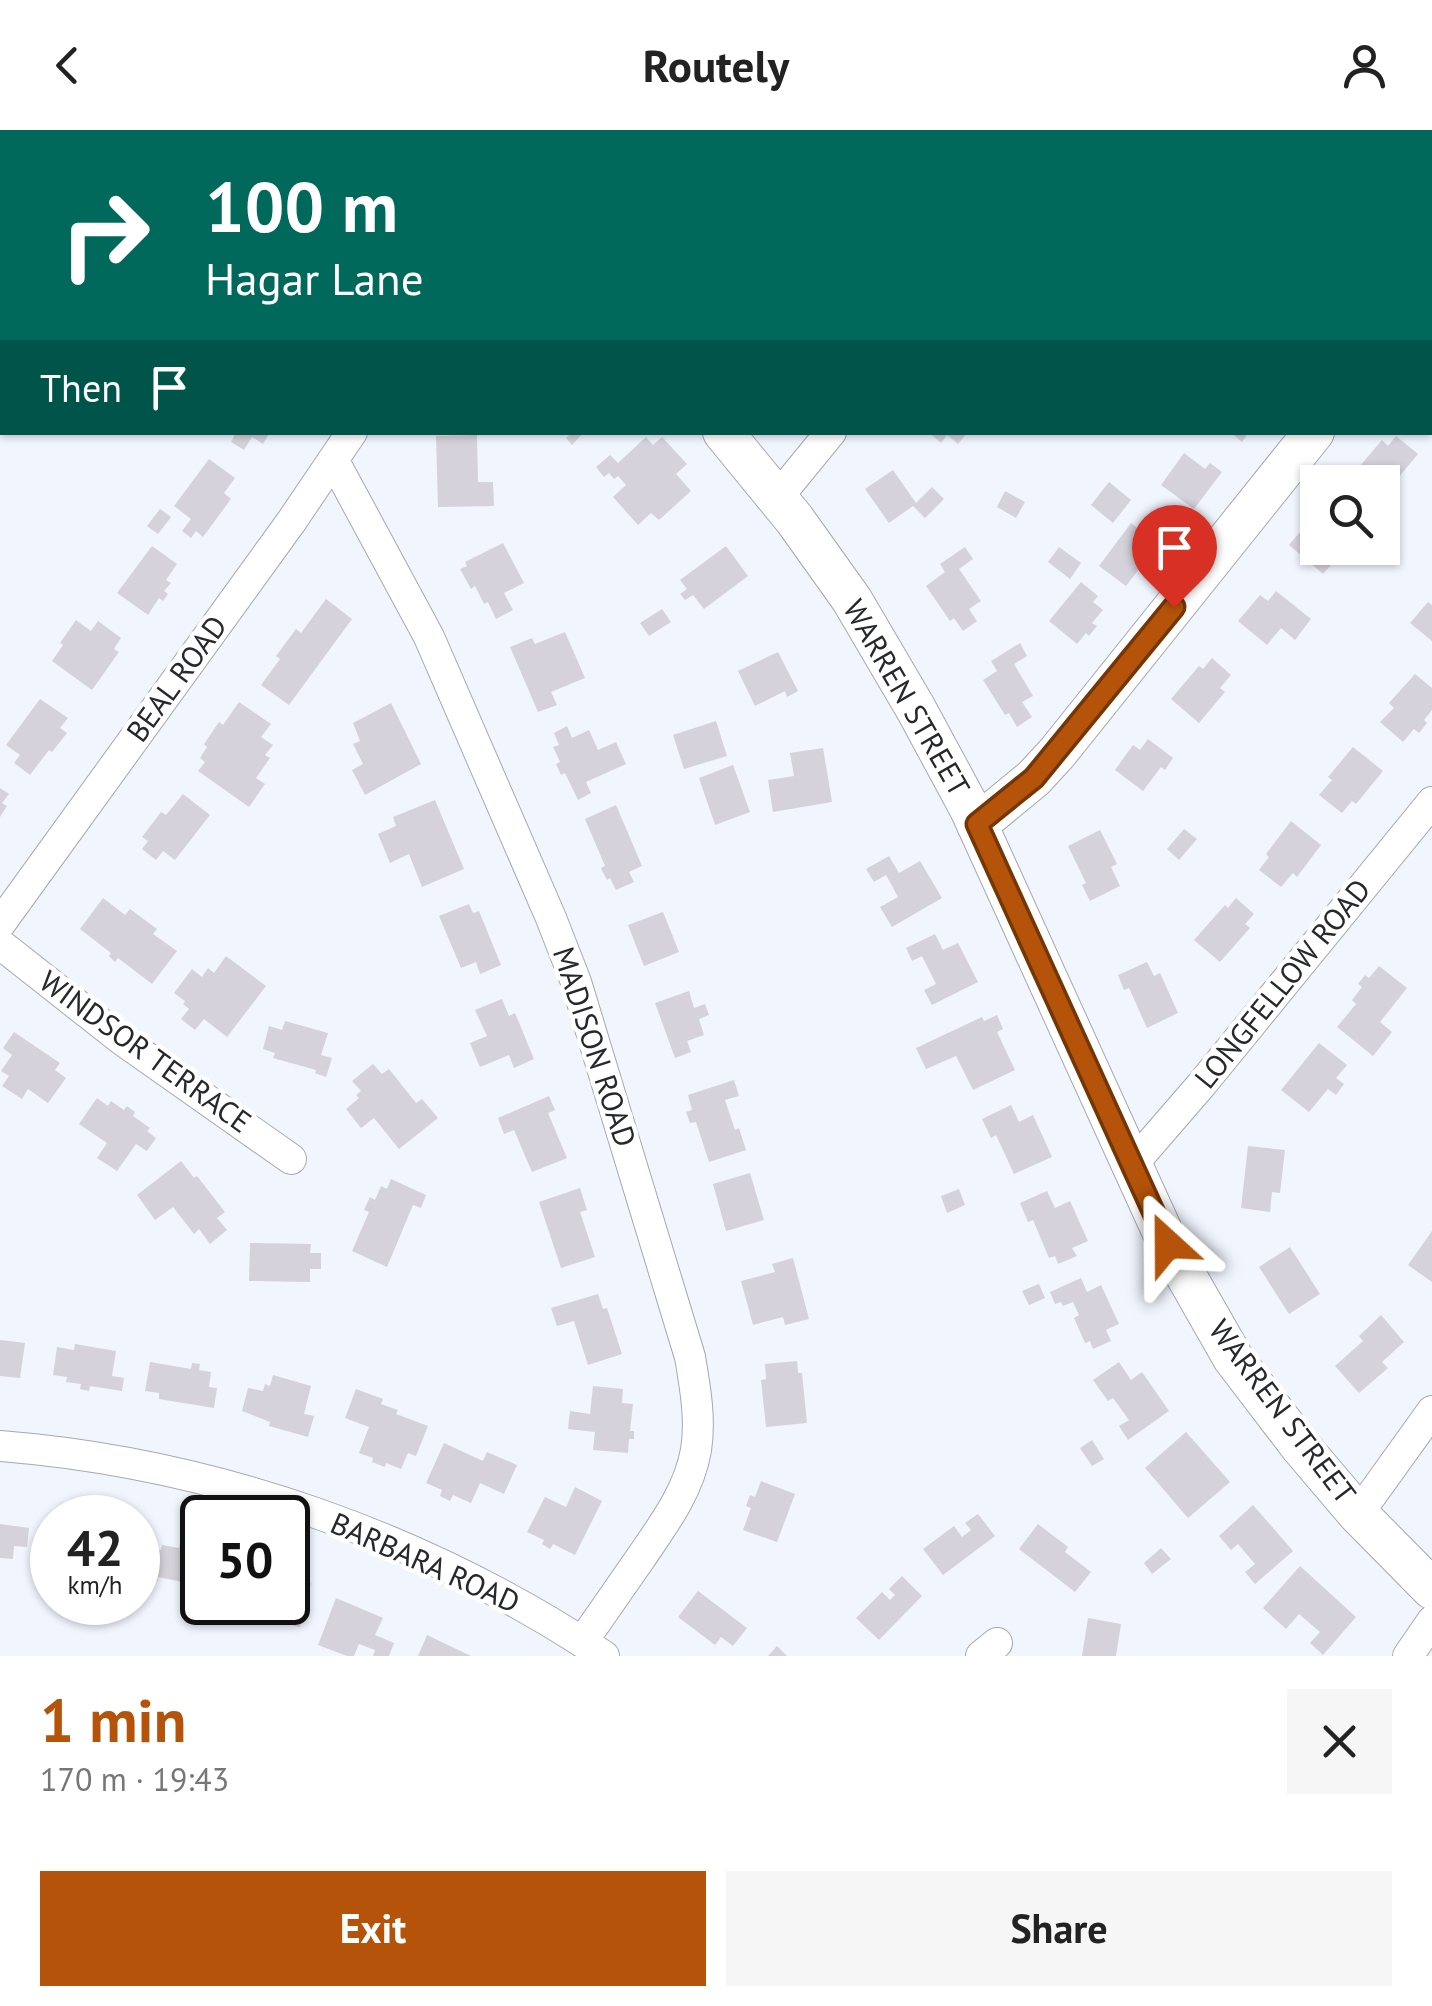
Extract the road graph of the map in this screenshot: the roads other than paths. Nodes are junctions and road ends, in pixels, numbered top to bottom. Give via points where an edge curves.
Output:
1 (350, 435) edge
2 (725, 435) edge
3 (829, 435) edge
4 (1312, 435) edge
5 (334, 461) junction
6 (777, 498) junction
7 (1432, 802) edge
8 (977, 824) junction
9 (0, 924) edge
10 (0, 944) edge
11 (291, 1159) dead end
12 (1132, 1165) junction
13 (1432, 1411) edge
14 (0, 1446) edge
15 (1358, 1514) junction
16 (1432, 1589) edge
17 (1432, 1621) edge
18 (593, 1649) edge
19 (1408, 1656) edge

1 - 5 street, BEAL ROAD
2 - 6 main road, WARREN STREET
3 - 6 street
4 - 8 main road via 1056,753
5 - 9 street, BEAL ROAD
5 - 18 street, MADISON ROAD via 434,650 552,918 690,1357 698,1432 694,1461 675,1507
6 - 8 main road, WARREN STREET via 860,614
7 - 12 street, LONGFELLOW ROAD
8 - 12 main road, WARREN STREET
10 - 11 street, WINDSOR TERRACE
12 - 15 main road, WARREN STREET via 1233,1358
13 - 15 street
14 - 18 street, BARBARA ROAD via 135,1464 313,1513 450,1568
15 - 16 main road, WARREN STREET
17 - 19 street

